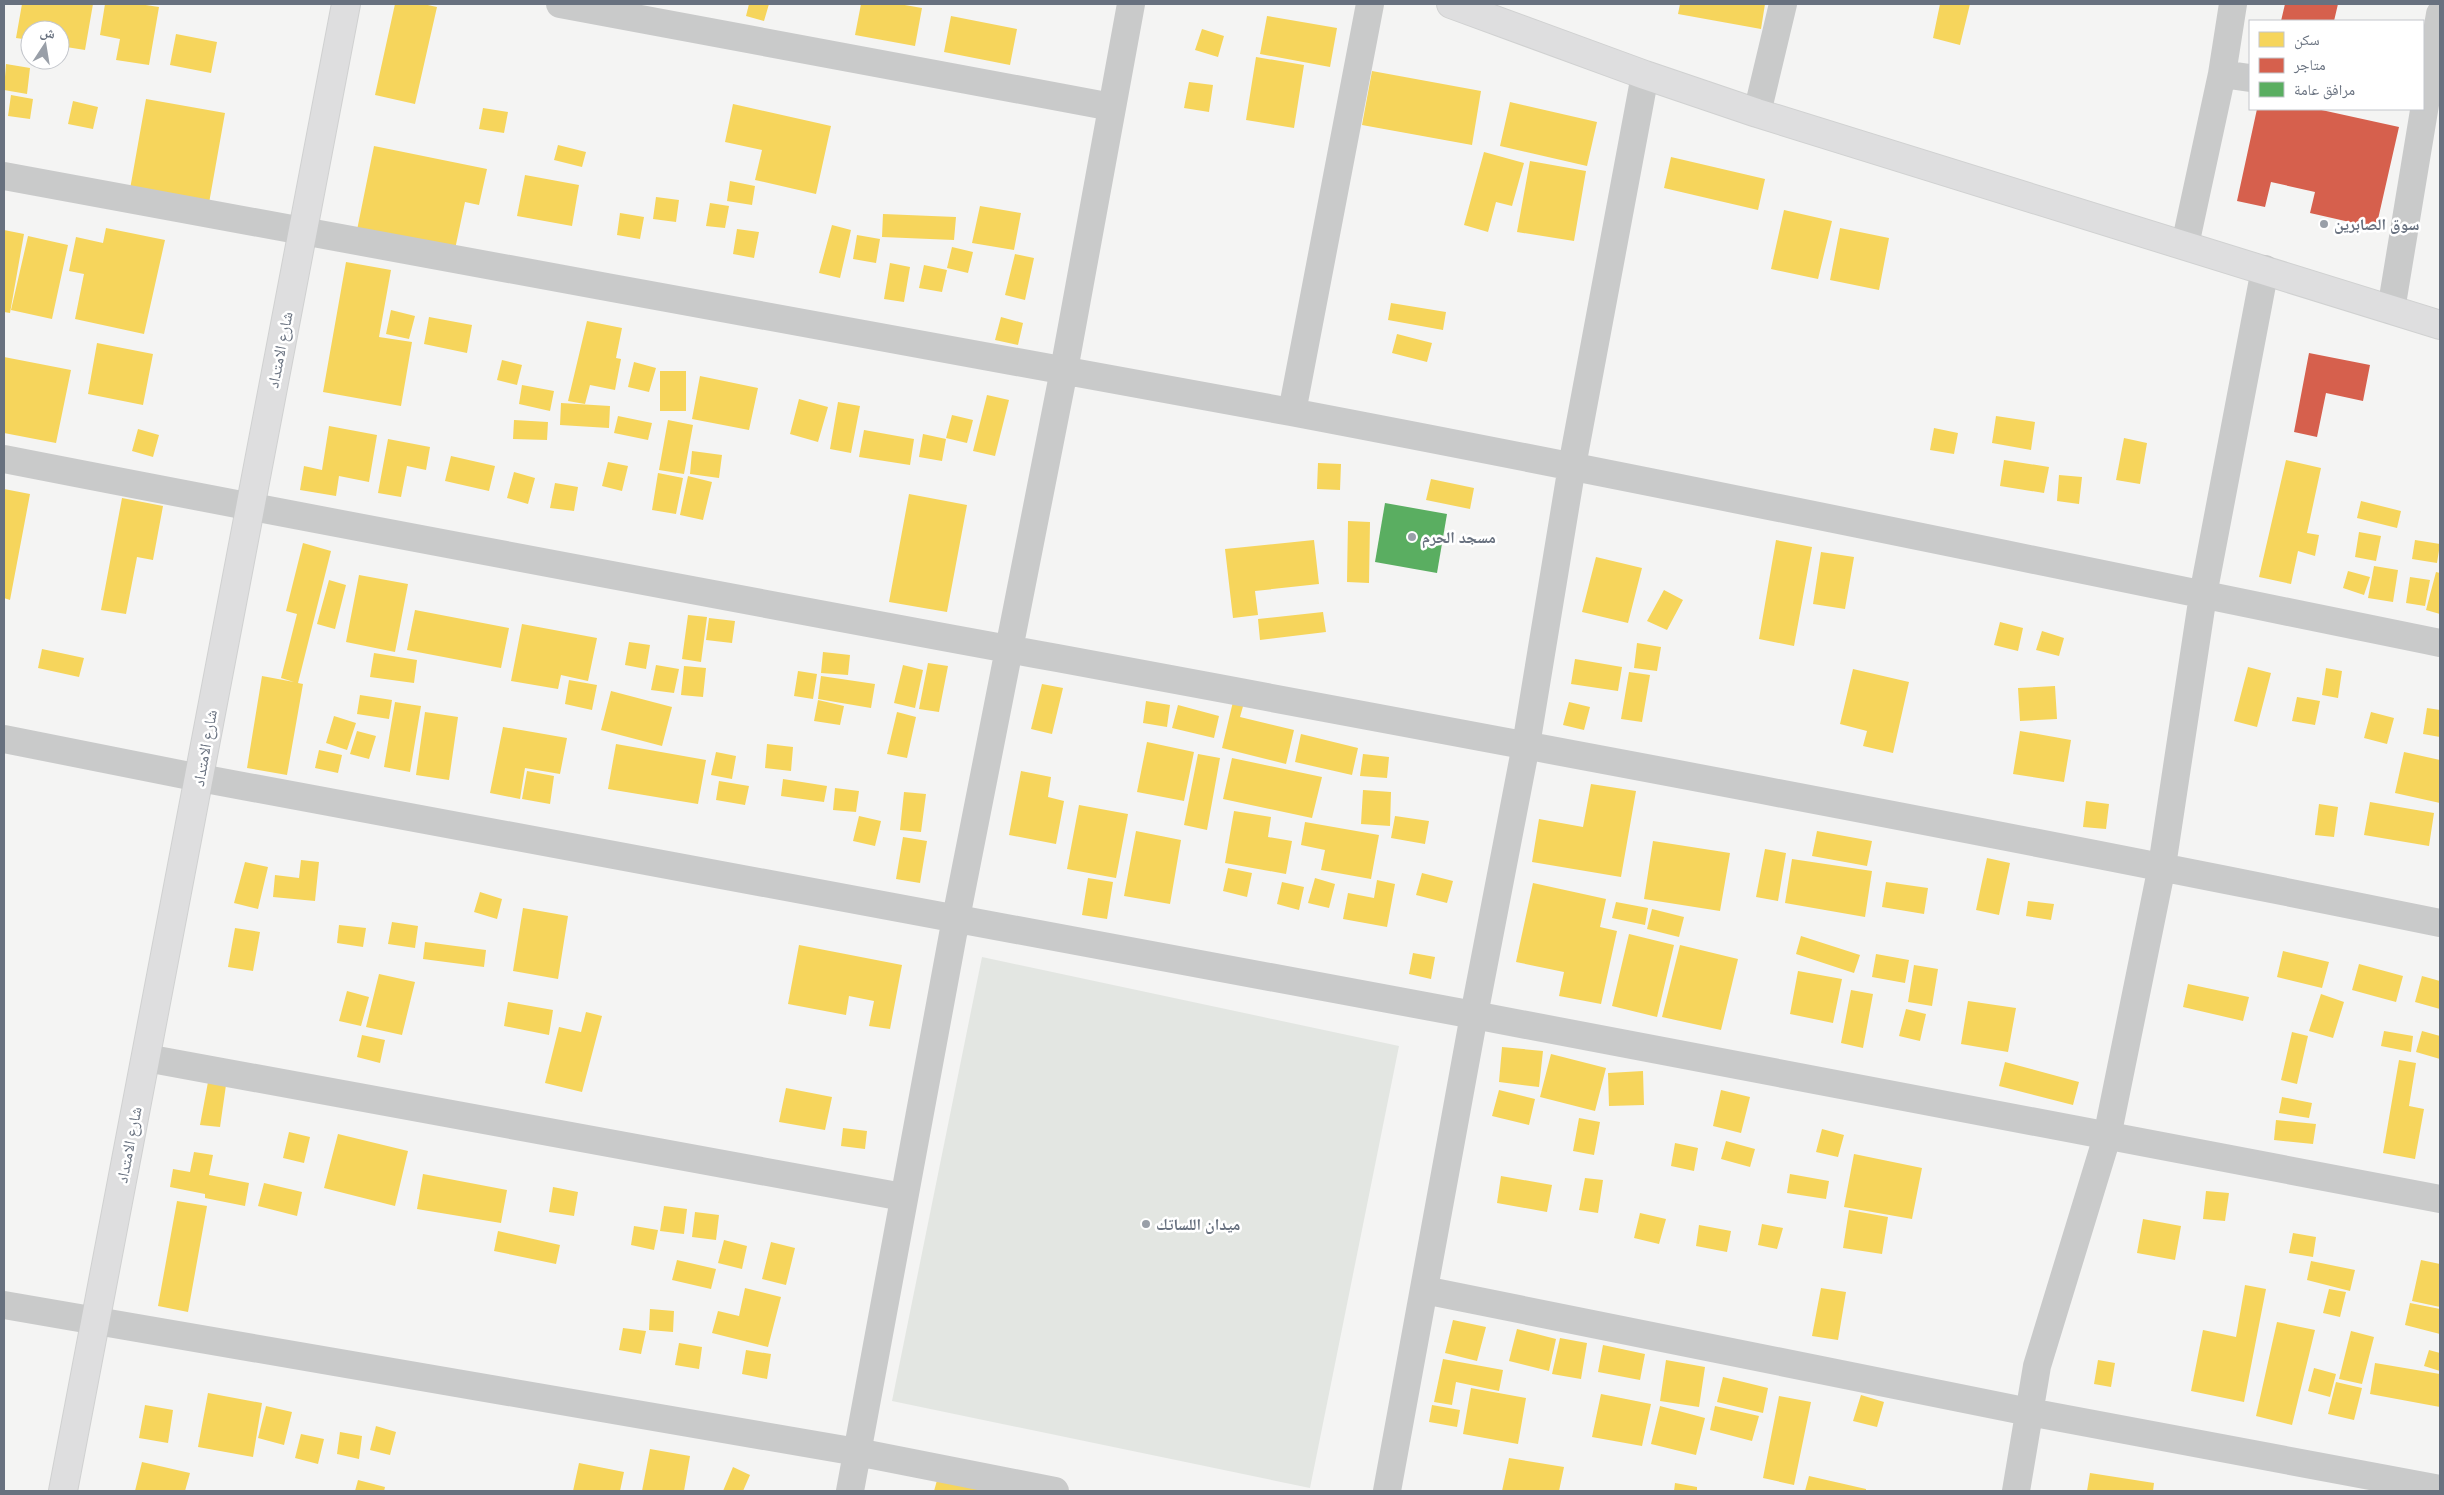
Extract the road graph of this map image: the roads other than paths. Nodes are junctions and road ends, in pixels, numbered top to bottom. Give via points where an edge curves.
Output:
1 (346, 4) edge
2 (560, 4) edge
3 (1130, 4) edge
4 (1370, 4) edge
5 (1451, 4) edge
6 (1782, 4) edge
7 (2233, 4) edge
8 (2440, 14) edge
9 (2222, 74) junction
10 (1645, 75) junction
11 (2249, 78) edge
12 (2424, 103) edge
13 (1112, 107) junction
14 (2423, 110) edge
15 (1757, 113) junction
16 (4, 176) edge
17 (302, 233) junction
18 (2185, 245) junction
19 (2265, 269) junction
20 (2391, 310) junction
21 (2440, 325) edge
22 (1064, 370) junction
23 (1292, 412) junction
24 (4, 459) edge
25 (1572, 466) junction
26 (249, 507) junction
27 (2203, 595) junction
28 (2440, 643) edge
29 (1010, 650) junction
30 (4, 738) edge
31 (1526, 745) junction
32 (200, 778) junction
33 (2162, 866) junction
34 (956, 918) junction
35 (2440, 923) edge
36 (1474, 1015) junction
37 (146, 1058) junction
38 (2107, 1137) junction
39 (903, 1198) junction
40 (2440, 1199) edge
41 (1424, 1290) junction
42 (4, 1305) edge
43 (94, 1321) junction
44 (2029, 1412) junction
45 (857, 1452) junction
46 (2440, 1489) edge
47 (63, 1491) edge
48 (850, 1491) edge
49 (1055, 1491) edge
50 (1387, 1491) edge
51 (2016, 1491) edge

1 - 17 street, شارع الامتداد
2 - 13 street
3 - 13 street
4 - 23 street
5 - 10 street
6 - 15 street
7 - 9 street
8 - 12 street
9 - 11 street
9 - 18 street
10 - 15 street
10 - 25 street
13 - 22 street
14 - 20 street
15 - 18 street
16 - 17 street
17 - 22 street
17 - 26 street, شارع الامتداد
18 - 19 street
19 - 20 street
19 - 27 street
20 - 21 street
22 - 23 street
22 - 29 street
23 - 25 street
24 - 26 street
25 - 27 street
25 - 31 street
26 - 29 street
26 - 32 street, شارع الامتداد
27 - 28 street
27 - 33 street
29 - 31 street
29 - 34 street
30 - 32 street
31 - 33 street
31 - 36 street
32 - 34 street
32 - 37 street, شارع الامتداد
33 - 35 street
33 - 38 street
34 - 36 street
34 - 39 street
36 - 38 street
36 - 41 street
37 - 39 street
37 - 43 street, شارع الامتداد
38 - 40 street
38 - 44 street via 2047,1332
39 - 45 street
41 - 44 street
41 - 50 street
42 - 43 street
43 - 45 street
43 - 47 street, شارع الامتداد
44 - 46 street
44 - 51 street
45 - 48 street
45 - 49 street

